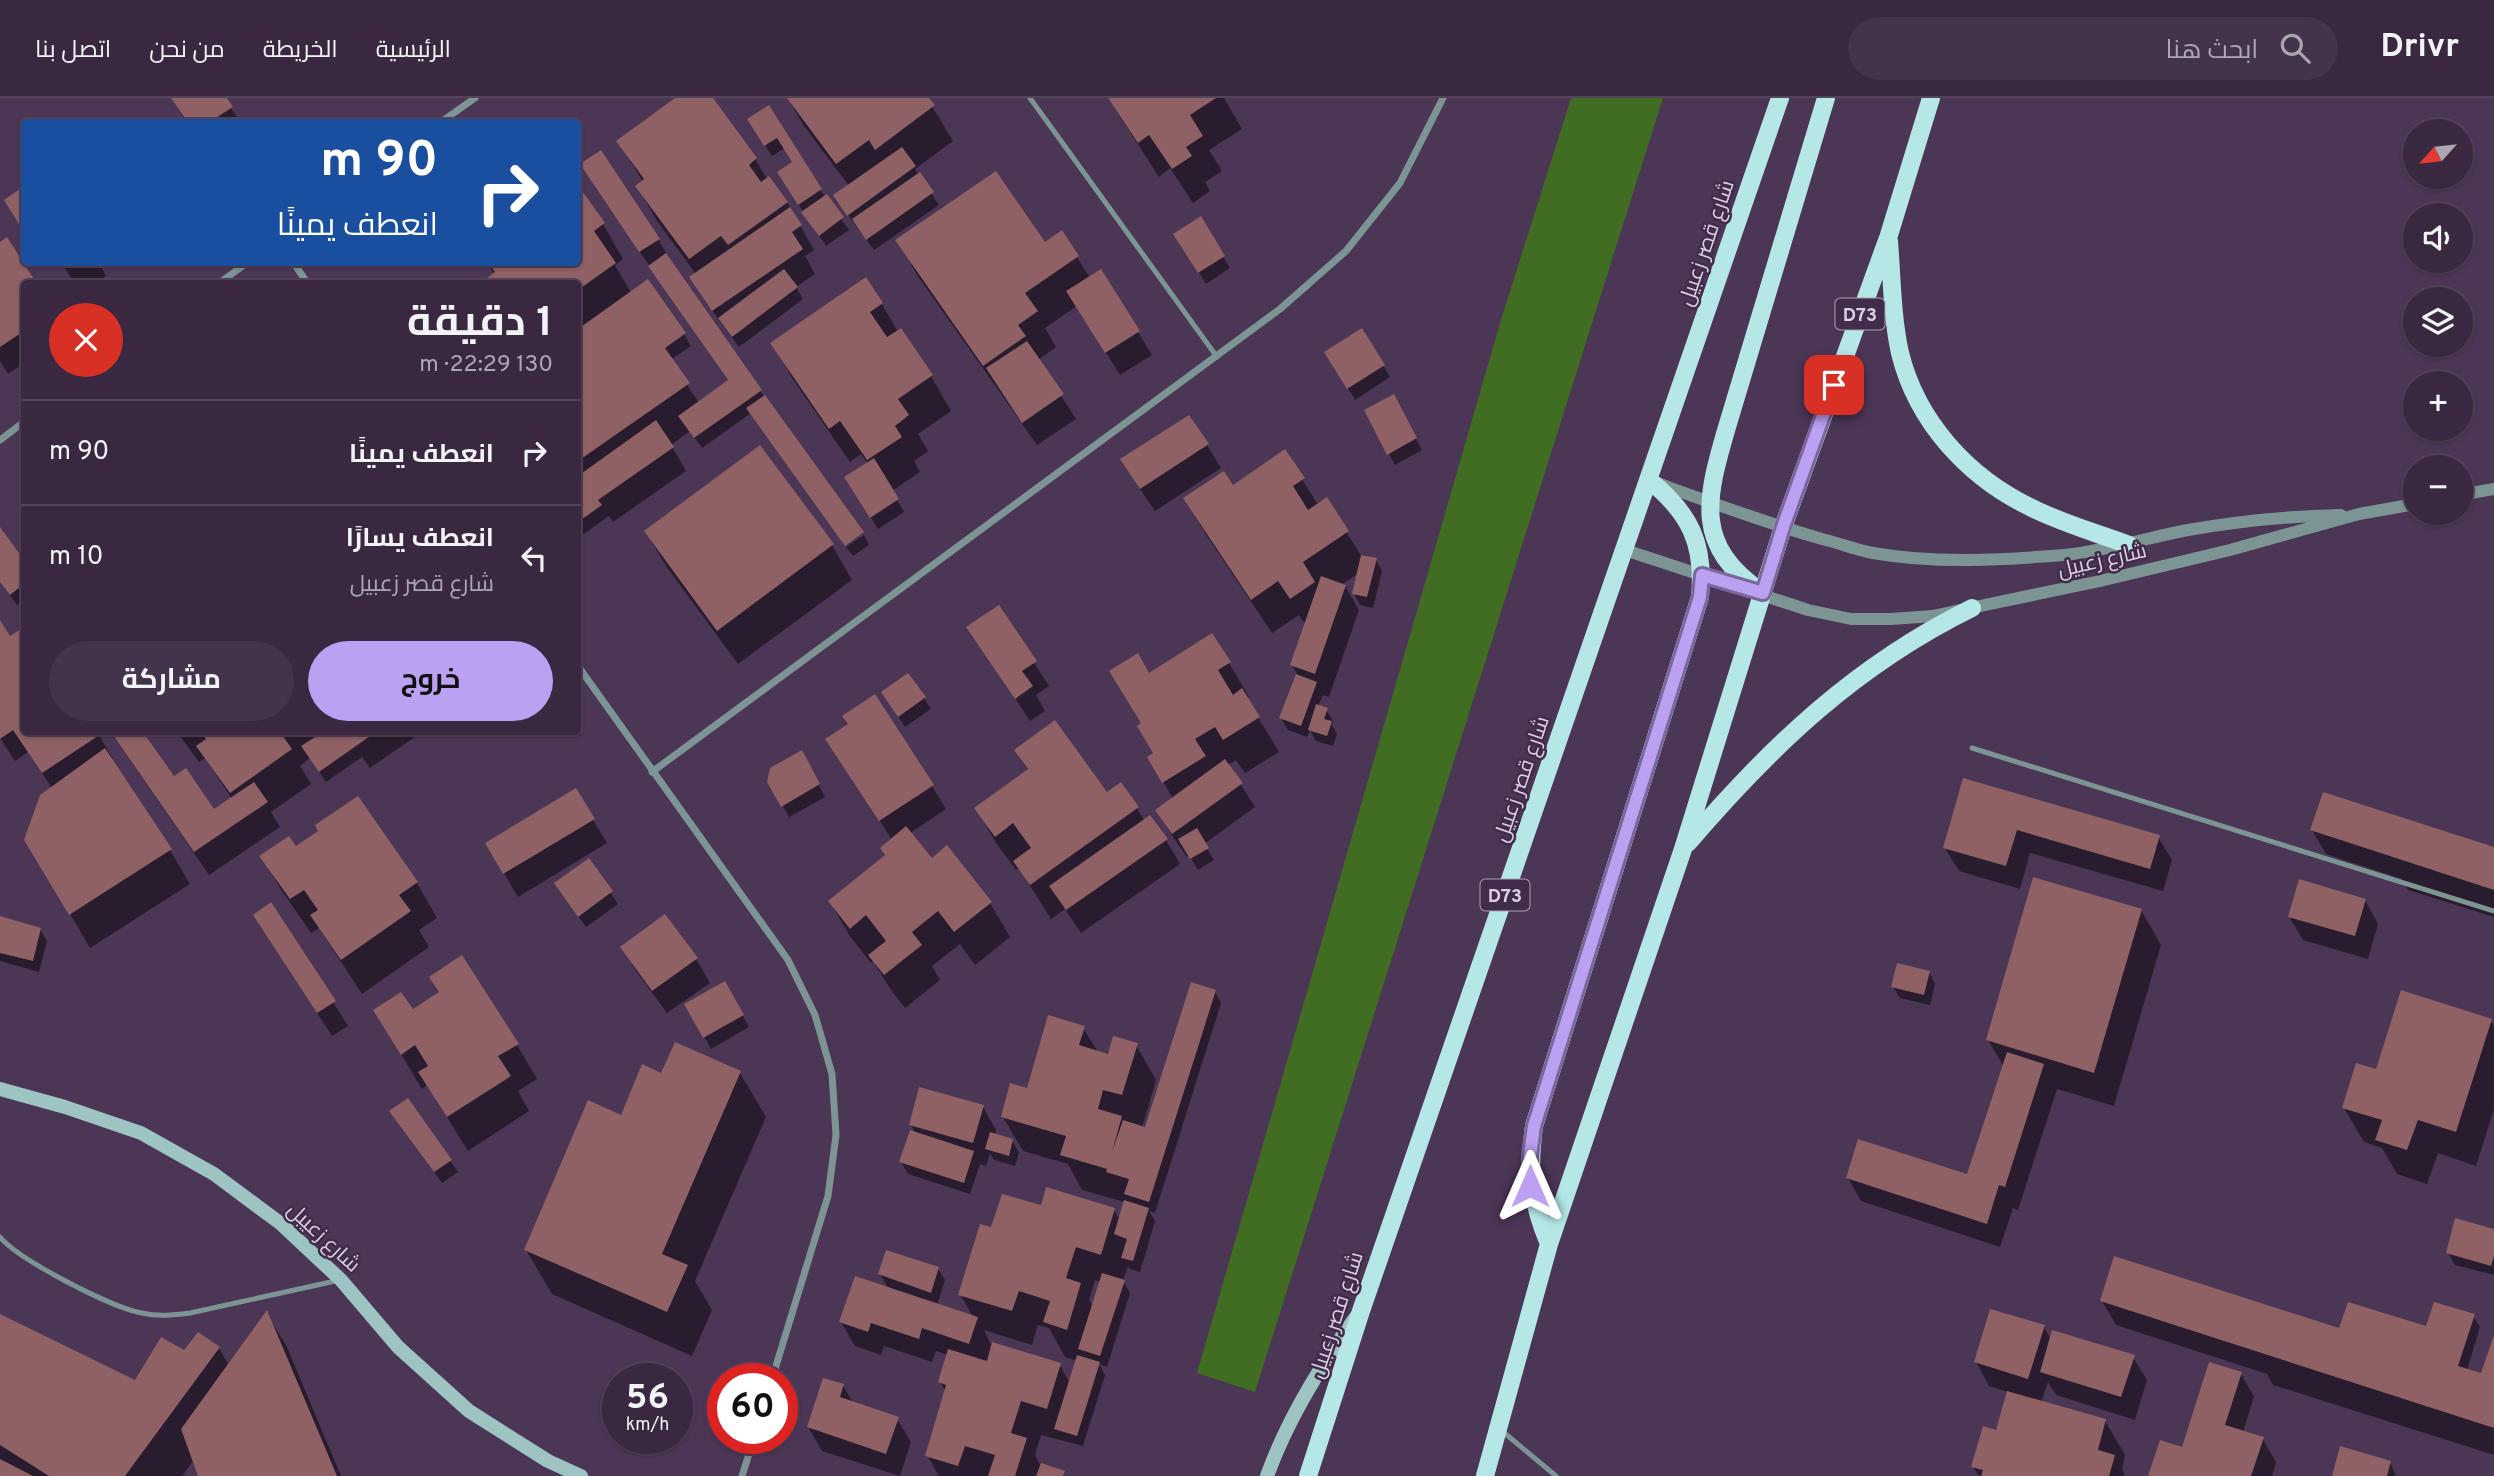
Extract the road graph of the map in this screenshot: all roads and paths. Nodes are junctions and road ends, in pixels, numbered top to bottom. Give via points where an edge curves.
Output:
1 (475, 98) edge
2 (1030, 98) edge
3 (1443, 98) edge
4 (1780, 98) edge
5 (1826, 98) edge
6 (1931, 98) edge
7 (445, 119) edge
8 (1889, 235) junction
9 (243, 266) edge
10 (223, 280) edge
11 (1217, 357) junction
12 (21, 424) edge
13 (0, 440) edge
14 (1649, 480) junction
15 (2494, 489) edge
16 (2473, 493) edge
17 (1709, 502) junction
18 (2403, 506) edge
19 (2359, 514) junction
20 (1783, 527) junction
21 (2129, 545) junction
22 (1625, 550) junction
23 (1702, 575) junction
24 (1763, 593) junction
25 (1972, 608) junction
26 (581, 670) edge
27 (1972, 748) dead end
28 (652, 772) junction
29 (1683, 849) junction
30 (2494, 911) edge
31 (0, 1089) edge
32 (0, 1237) edge
33 (1549, 1244) junction
34 (341, 1280) junction
35 (1361, 1311) junction
36 (777, 1363) edge
37 (1499, 1427) junction
38 (749, 1454) edge
39 (581, 1476) edge
40 (742, 1476) edge
41 (1267, 1476) edge
42 (1308, 1476) edge
43 (1485, 1476) edge
44 (1556, 1476) edge

1 - 7 street
2 - 11 lane
3 - 11 street via 1399,183 1346,251
4 - 14 main road, شارع قصر زعبيل / D73
5 - 17 main road via 1723,440
6 - 8 main road, D73
8 - 20 main road, D73
8 - 21 main road via 1901,355 1932,425 1979,477 2005,494 2032,509
9 - 10 street
11 - 28 street
12 - 13 street
14 - 17 street, شارع زعبيل
14 - 22 main road, شارع قصر زعبيل / D73
14 - 23 main road via 1681,510 1693,531
15 - 16 street
17 - 20 street, شارع زعبيل
17 - 24 main road via 1714,535 1728,565
18 - 19 street, شارع زعبيل
19 - 21 street, شارع زعبيل via 2243,521
19 - 25 street, شارع زعبيل via 2230,550
20 - 21 street, شارع زعبيل via 1873,553 1937,559 2066,555
20 - 24 main road, D73
22 - 23 street, شارع زعبيل
22 - 35 main road, شارع قصر زعبيل / D73
23 - 24 street, شارع زعبيل
23 - 33 main road via 1700,597 1534,1126 1530,1186
24 - 25 street, شارع زعبيل via 1850,620
24 - 29 main road, D73
25 - 29 main road via 1927,630 1846,686 1733,790
26 - 28 street
27 - 30 lane
28 - 36 street via 788,960 816,1014 832,1074 836,1135 828,1196
29 - 33 main road, D73
31 - 34 main road, شارع زعيبل via 141,1133 214,1174 280,1223
32 - 34 lane via 25,1258 118,1306 141,1313 190,1313
33 - 37 main road, D73
34 - 39 main road, شارع زعيبل via 398,1347 469,1411 548,1461
35 - 41 main road via 1309,1388
35 - 42 main road, شارع قصر زعبيل / D73
37 - 43 main road, D73
37 - 44 lane
38 - 40 street

